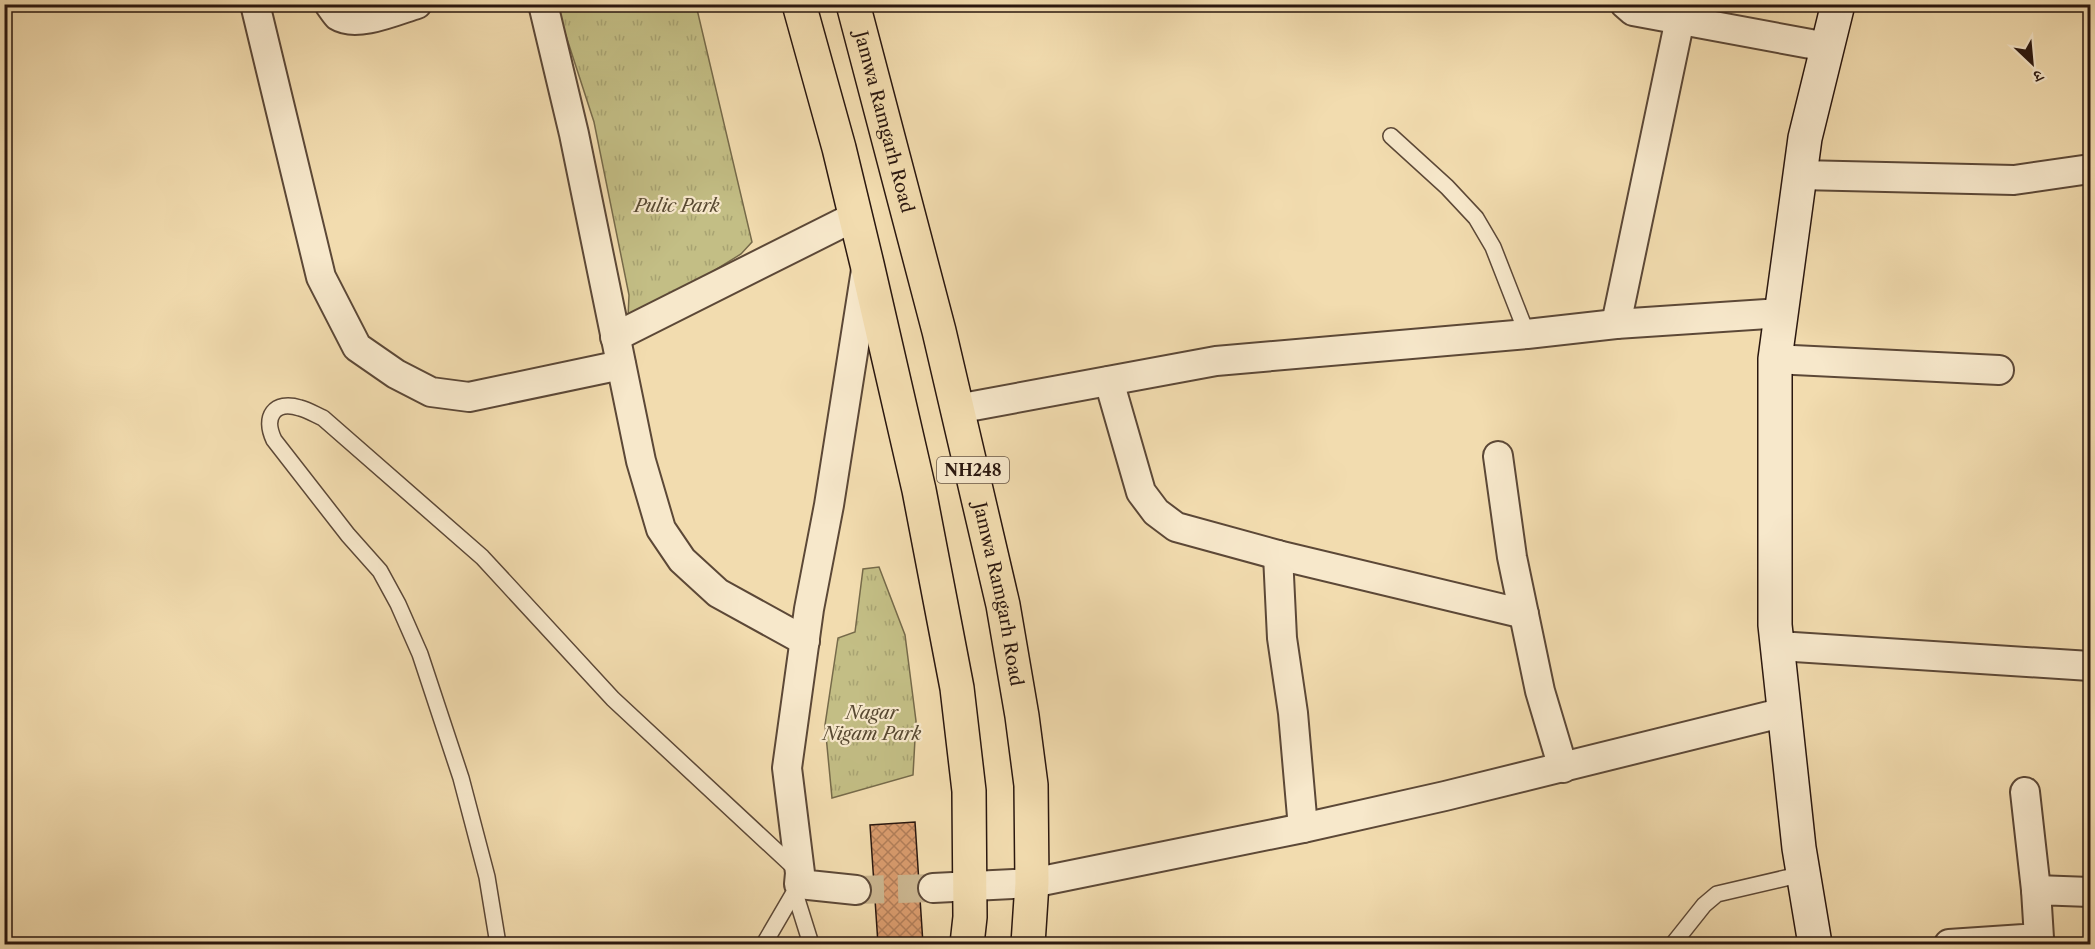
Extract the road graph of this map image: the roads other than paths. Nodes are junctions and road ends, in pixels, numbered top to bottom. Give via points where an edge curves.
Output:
1 (255, 4) edge
2 (330, 4) edge
3 (417, 4) edge
4 (543, 4) edge
5 (799, 4) edge
6 (853, 4) edge
7 (1625, 4) edge
8 (1838, 4) edge
9 (1680, 19) junction
10 (1827, 47) junction
11 (1391, 136) dead end
12 (2091, 169) edge
13 (1800, 175) junction
14 (856, 216) junction
15 (867, 264) junction
16 (1782, 313) junction
17 (1616, 324) junction
18 (1527, 334) junction
19 (615, 337) junction
20 (1775, 359) junction
21 (621, 365) junction
22 (1999, 370) dead end
23 (1109, 381) junction
24 (957, 409) junction
25 (1498, 456) dead end
26 (1278, 555) junction
27 (1524, 614) junction
28 (805, 641) junction
29 (1778, 646) junction
30 (2091, 666) edge
31 (1785, 712) junction
32 (1563, 768) junction
33 (2025, 792) dead end
34 (1303, 828) junction
35 (1803, 874) junction
36 (1032, 883) junction
37 (798, 884) junction
38 (969, 887) junction
39 (933, 888) tunnel mouth
40 (856, 890) tunnel mouth
41 (2036, 890) junction
42 (2091, 892) edge
43 (2039, 941) edge
44 (498, 945) edge
45 (764, 945) edge
46 (811, 945) edge
47 (966, 945) edge
48 (1028, 945) edge
49 (1673, 945) edge
50 (1815, 945) edge
51 (1949, 945) edge

1 - 21 street via 321,277 357,347 431,392 470,397
2 - 3 street via 337,15 351,20 368,19
4 - 19 street
5 - 14 highway, NH248
6 - 24 highway, Jamwa Ramgarh Road / NH248
7 - 9 street via 1634,11
8 - 10 street
9 - 10 street
9 - 17 street
10 - 13 street
11 - 18 lane via 1476,218 1493,248
12 - 13 street via 2014,180
13 - 16 street
14 - 15 highway, NH248
14 - 19 street
15 - 28 street
15 - 38 highway, NH248 via 919,490 957,688 969,791
16 - 17 street
16 - 20 street
17 - 18 street
18 - 23 street via 1216,361
19 - 21 street
20 - 22 street
20 - 29 street
21 - 28 street via 641,461 661,529 682,560 718,593
23 - 24 street
23 - 26 street via 1142,492 1156,512 1176,527
24 - 36 highway, Jamwa Ramgarh Road / NH248 via 1003,605 1022,716 1031,785
25 - 27 street
26 - 27 street
26 - 34 street via 1282,638
27 - 32 street via 1540,691
28 - 37 street via 788,768
29 - 30 street
29 - 31 street
31 - 32 street
31 - 35 street
32 - 34 street
33 - 41 street
34 - 36 street
35 - 49 lane via 1717,894 1704,904
35 - 50 street
36 - 38 street
36 - 48 highway, Jamwa Ramgarh Road / NH248
37 - 40 street
37 - 44 lane via 613,699 482,557 323,418 284,406 269,418 273,440 380,571 420,654 461,778 487,877
37 - 45 lane
37 - 46 lane
38 - 39 street
38 - 47 highway, NH248
41 - 42 street
41 - 43 street
43 - 51 street

